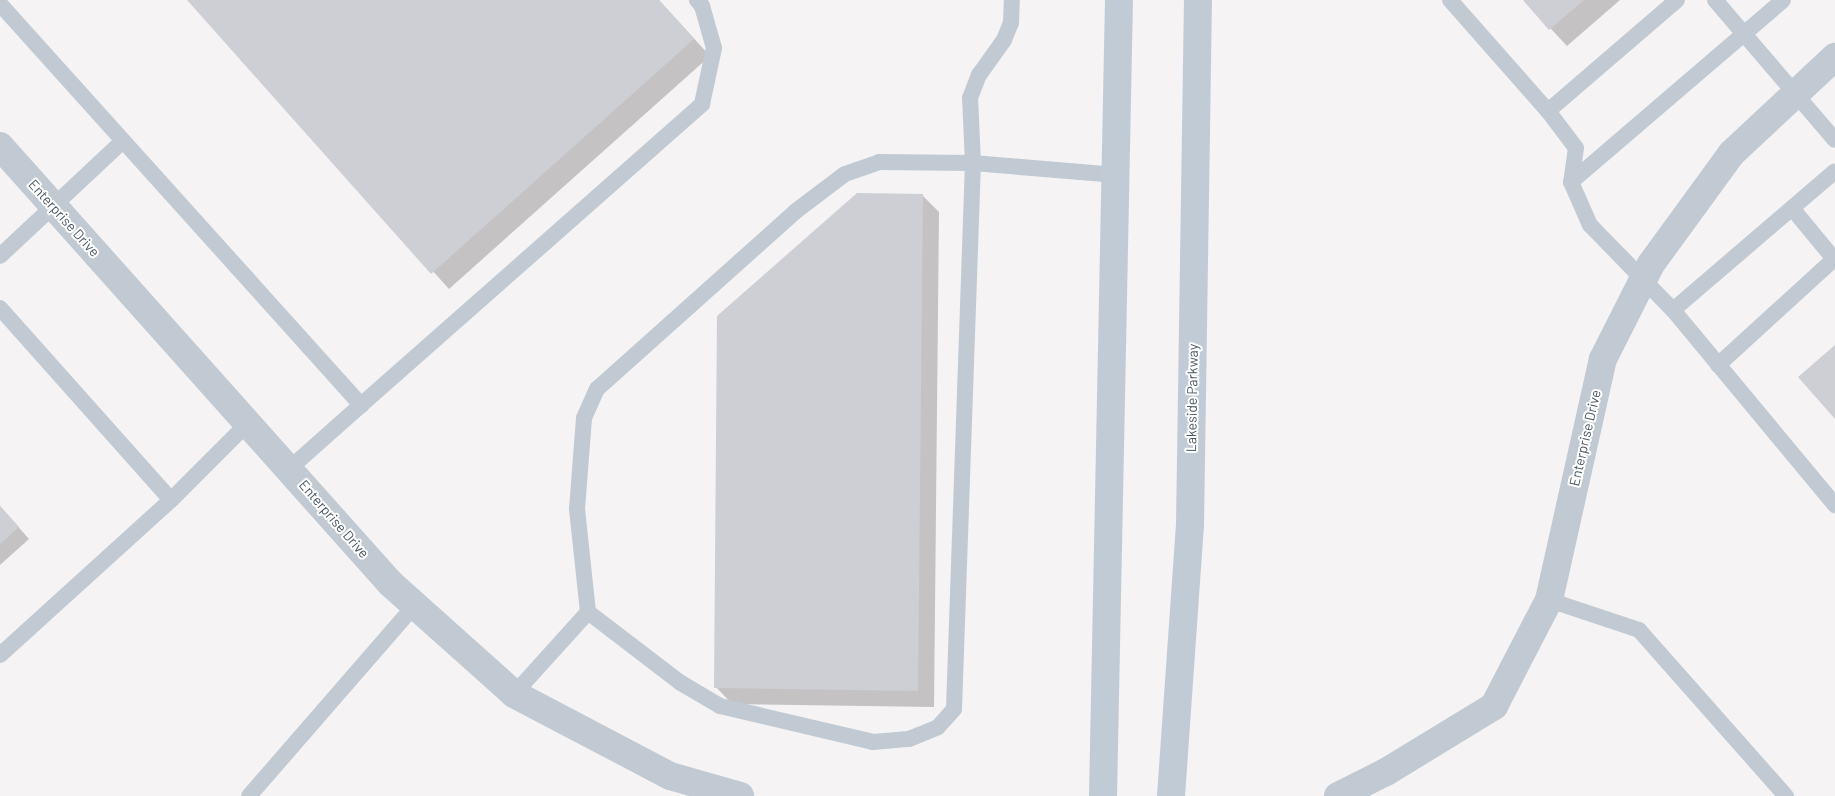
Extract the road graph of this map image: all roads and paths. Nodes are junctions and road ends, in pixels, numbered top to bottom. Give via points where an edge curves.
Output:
1 (697, 0) edge
2 (1012, 0) edge
3 (1119, 0) edge
4 (1198, 0) edge
5 (1450, 0) edge
6 (1677, 0) edge
7 (1715, 0) edge
8 (1783, 0) edge
9 (0, 4) edge
10 (1745, 33) junction
11 (1835, 57) edge
12 (1796, 94) junction
13 (1548, 111) junction
14 (1835, 140) edge
15 (123, 142) junction
16 (0, 146) edge
17 (973, 163) junction
18 (1835, 171) edge
19 (1116, 175) junction
20 (1572, 182) junction
21 (53, 206) junction
22 (1792, 208) junction
23 (0, 256) edge
24 (1642, 281) junction
25 (0, 308) edge
26 (1672, 310) junction
27 (1718, 365) junction
28 (361, 404) junction
29 (248, 424) junction
30 (289, 469) junction
31 (171, 500) junction
32 (1835, 505) edge
33 (1549, 600) junction
34 (415, 605) junction
35 (588, 612) junction
36 (0, 655) edge
37 (514, 694) junction
38 (250, 796) edge
39 (740, 796) edge
40 (1103, 796) edge
41 (1171, 796) edge
42 (1338, 796) edge
43 (1786, 796) edge

1 - 28 lane via 702,6 714,48 702,104
2 - 17 lane via 1012,23 979,75 970,98
3 - 19 main road
4 - 41 main road, Lakeside Parkway via 1190,525
5 - 13 lane
6 - 13 lane
7 - 10 lane
8 - 10 lane
9 - 15 lane
10 - 12 lane
10 - 20 lane
11 - 12 street, Enterprise Drive
12 - 14 lane
12 - 24 street, Enterprise Drive via 1732,153
13 - 20 lane via 1576,148
15 - 21 lane
15 - 28 lane
16 - 21 street, Enterprise Drive
17 - 19 lane
17 - 35 lane via 879,162 846,174 796,211 597,389 584,418 577,509
17 - 35 lane via 954,709 938,727 909,739 873,742 720,706 681,683
18 - 22 lane
19 - 40 main road
20 - 24 lane via 1590,225
21 - 23 lane
21 - 29 street, Enterprise Drive
22 - 26 lane
22 - 27 lane via 1834,259
24 - 26 lane
24 - 33 street, Enterprise Drive via 1603,359
25 - 31 lane
26 - 27 lane
27 - 32 lane
28 - 30 lane
29 - 30 street, Enterprise Drive
29 - 31 lane
30 - 34 street, Enterprise Drive via 390,583
31 - 36 lane
33 - 42 street, Enterprise Drive via 1494,706 1386,772
33 - 43 lane via 1639,630
34 - 37 street, Enterprise Drive
34 - 38 lane
35 - 37 lane
37 - 39 street, Enterprise Drive via 670,776

